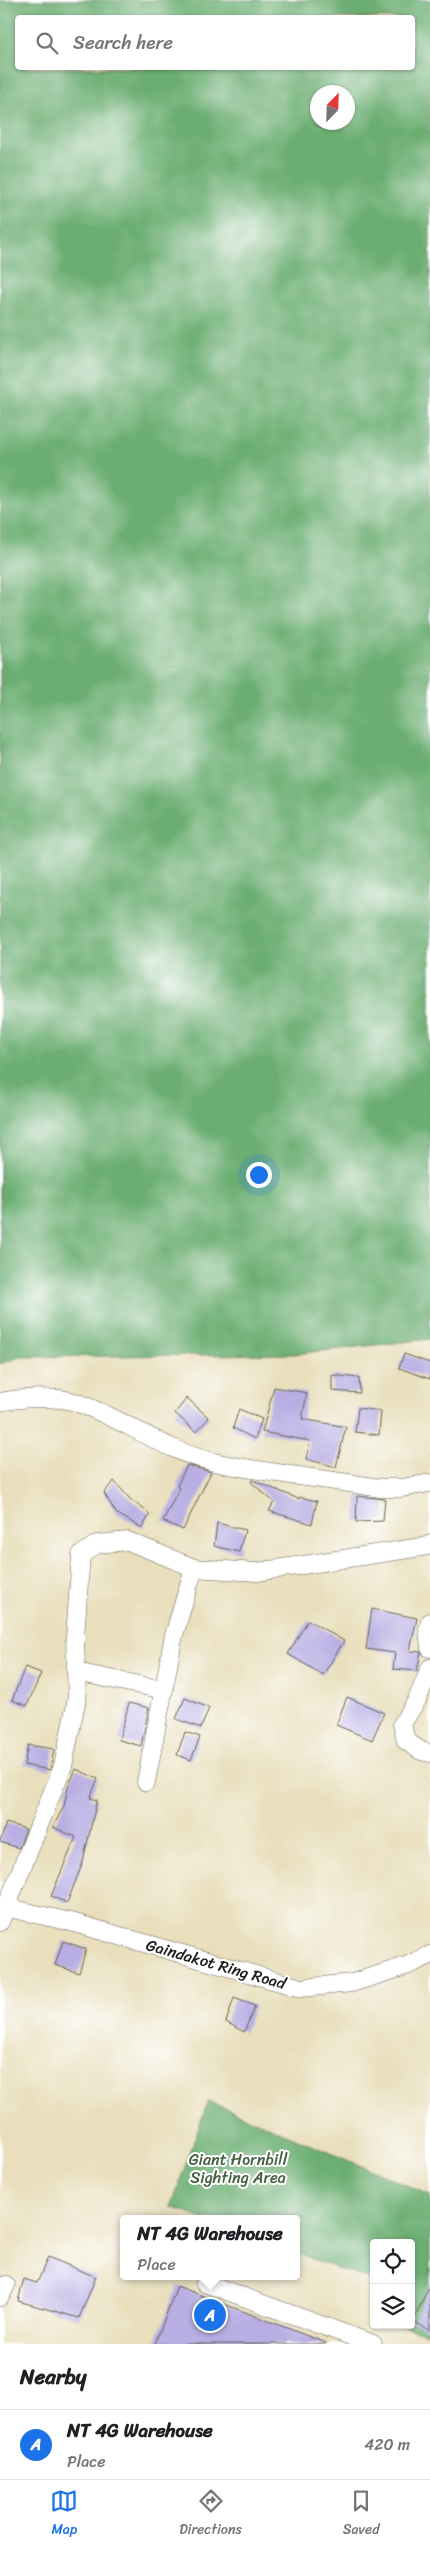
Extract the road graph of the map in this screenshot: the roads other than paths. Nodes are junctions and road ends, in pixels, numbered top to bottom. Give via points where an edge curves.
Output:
1 (0, 1402) edge
2 (430, 1483) edge
3 (429, 1548) edge
4 (194, 1568) junction
5 (430, 1622) edge
6 (430, 1648) edge
7 (430, 1668) edge
8 (76, 1672) junction
9 (164, 1690) junction
10 (430, 1753) edge
11 (146, 1782) dead end
12 (2, 1912) edge
13 (430, 1955) edge
14 (205, 2283) dead end
15 (373, 2344) edge

1 - 2 street via 13,1399 74,1401 178,1451 213,1462 379,1488
3 - 4 street via 257,1572
4 - 8 street via 128,1541 97,1544 81,1555
4 - 9 street via 174,1635
5 - 6 street
7 - 10 street via 417,1700 402,1724 406,1741
8 - 9 street
8 - 12 street via 77,1698 63,1766
9 - 11 street
12 - 13 street, Gaindakot Ring Road via 71,1922 301,1988 352,1983
14 - 15 street

